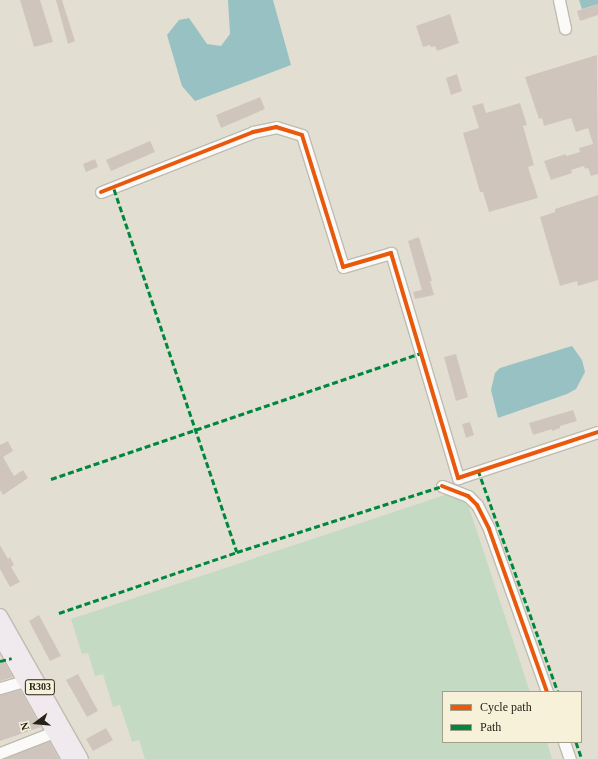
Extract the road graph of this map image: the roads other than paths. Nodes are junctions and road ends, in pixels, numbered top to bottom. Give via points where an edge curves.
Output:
1 (559, 0) edge
2 (565, 28) dead end
3 (101, 192) dead end
4 (598, 432) edge
5 (458, 478) junction
6 (0, 616) edge
7 (0, 637) edge
8 (25, 681) junction
9 (0, 688) edge
10 (547, 691) edge
11 (54, 732) junction
12 (564, 743) edge
13 (0, 753) edge
14 (69, 759) edge
15 (81, 759) edge
16 (570, 759) edge

1 - 2 street
3 - 5 street via 253,132 276,127 302,134 343,267 391,253
4 - 5 street
5 - 10 street via 442,486 468,496 477,504 492,536
6 - 15 main road, R303
7 - 8 main road, R303
8 - 9 street
8 - 11 main road, R303
11 - 13 street
11 - 14 main road, R303
12 - 16 street

